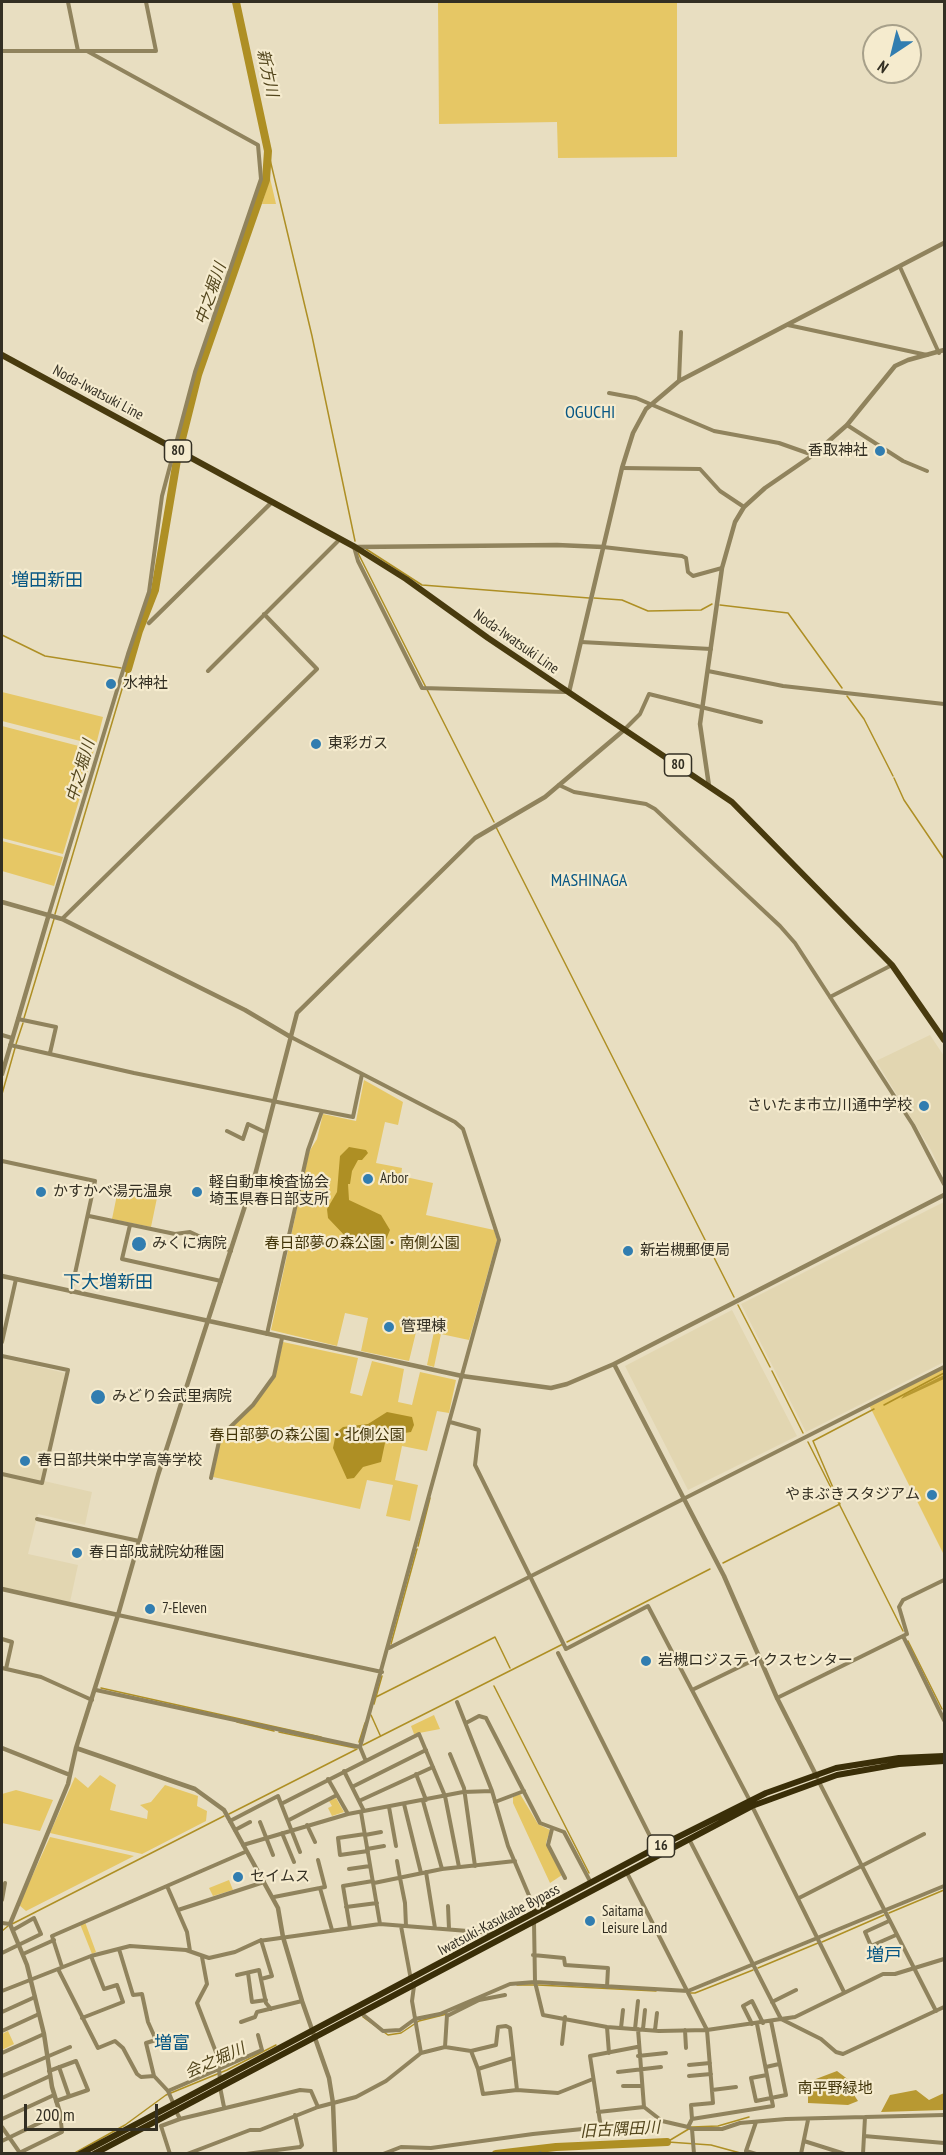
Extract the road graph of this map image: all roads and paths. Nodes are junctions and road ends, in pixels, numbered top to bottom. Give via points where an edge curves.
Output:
1 (68, 2) edge
2 (146, 2) edge
3 (2, 51) edge
4 (78, 51) junction
5 (87, 51) junction
6 (945, 243) edge
7 (900, 267) junction
8 (788, 325) junction
9 (681, 332) dead end
10 (942, 351) edge
11 (2, 355) edge
12 (928, 355) junction
13 (679, 381) junction
14 (609, 393) dead end
15 (651, 404) junction
16 (847, 425) junction
17 (174, 448) junction
18 (813, 455) junction
19 (622, 468) junction
20 (927, 471) dead end
21 (271, 503) junction
22 (744, 507) junction
23 (340, 539) junction
24 (603, 547) junction
25 (356, 548) junction
26 (722, 568) junction
27 (264, 614) junction
28 (149, 623) dead end
29 (581, 642) junction
30 (711, 649) junction
31 (208, 671) dead end
32 (708, 671) junction
33 (569, 692) junction
34 (945, 704) edge
35 (702, 708) junction
36 (761, 722) dead end
37 (624, 730) junction
38 (559, 785) junction
39 (709, 786) junction
40 (2, 902) edge
41 (55, 916) junction
42 (892, 965) junction
43 (830, 997) junction
44 (18, 1019) junction
45 (2, 1035) edge
46 (289, 1036) junction
47 (12, 1038) junction
48 (945, 1040) edge
49 (10, 1045) junction
50 (50, 1053) junction
51 (2, 1074) edge
52 (362, 1074) junction
53 (273, 1100) junction
54 (322, 1111) junction
55 (227, 1131) dead end
56 (265, 1132) junction
57 (2, 1161) edge
58 (945, 1184) edge
59 (945, 1195) edge
60 (89, 1216) junction
61 (130, 1225) junction
62 (231, 1251) junction
63 (2, 1276) edge
64 (16, 1279) junction
65 (221, 1281) junction
66 (71, 1292) junction
67 (207, 1322) junction
68 (267, 1335) junction
69 (282, 1338) junction
70 (2, 1342) edge
71 (2, 1356) edge
72 (614, 1364) junction
73 (945, 1367) edge
74 (462, 1376) junction
75 (450, 1422) junction
76 (2, 1473) edge
77 (211, 1478) dead end
78 (685, 1499) junction
79 (37, 1519) dead end
80 (139, 1541) junction
81 (531, 1577) junction
82 (945, 1580) edge
83 (2, 1589) edge
84 (118, 1615) junction
85 (903, 1636) junction
86 (2, 1639) edge
87 (388, 1649) junction
88 (558, 1653) dead end
89 (760, 1657) junction
90 (4, 1669) edge
91 (382, 1672) junction
92 (96, 1690) junction
93 (692, 1690) junction
94 (777, 1698) junction
95 (92, 1700) junction
96 (458, 1702) dead end
97 (945, 1720) edge
98 (466, 1723) junction
99 (360, 1747) junction
100 (2, 1748) edge
101 (76, 1748) junction
102 (426, 1750) junction
103 (450, 1754) dead end
104 (945, 1756) edge
105 (365, 1759) junction
106 (945, 1761) edge
107 (433, 1767) junction
108 (344, 1771) junction
109 (416, 1774) junction
110 (70, 1775) junction
111 (817, 1777) junction
112 (328, 1779) junction
113 (352, 1788) junction
114 (492, 1791) junction
115 (524, 1791) junction
116 (463, 1792) junction
117 (337, 1796) junction
118 (446, 1796) junction
119 (424, 1800) junction
120 (359, 1801) junction
121 (495, 1802) junction
122 (283, 1803) junction
123 (404, 1804) junction
124 (751, 1804) junction
125 (389, 1807) junction
126 (362, 1812) junction
127 (348, 1814) junction
128 (289, 1820) junction
129 (230, 1821) junction
130 (250, 1822) dead end
131 (260, 1822) dead end
132 (307, 1825) junction
133 (292, 1829) junction
134 (552, 1829) dead end
135 (235, 1830) junction
136 (381, 1832) dead end
137 (282, 1833) junction
138 (924, 1834) dead end
139 (365, 1835) junction
140 (267, 1837) junction
141 (689, 1838) junction
142 (315, 1842) dead end
143 (242, 1845) junction
144 (384, 1846) dead end
145 (396, 1846) dead end
146 (656, 1848) junction
147 (368, 1850) junction
148 (245, 1851) junction
149 (300, 1852) dead end
150 (273, 1855) dead end
151 (318, 1860) dead end
152 (397, 1861) dead end
153 (294, 1862) dead end
154 (515, 1862) junction
155 (370, 1866) junction
156 (475, 1866) junction
157 (862, 1866) junction
158 (459, 1867) junction
159 (349, 1869) dead end
160 (442, 1869) junction
161 (626, 1871) junction
162 (426, 1872) junction
163 (421, 1873) junction
164 (400, 1878) junction
165 (565, 1878) dead end
166 (264, 1882) junction
167 (373, 1882) junction
168 (6, 1883) dead end
169 (591, 1884) junction
170 (167, 1886) junction
171 (945, 1886) edge
172 (320, 1887) junction
173 (274, 1897) junction
174 (799, 1898) junction
175 (2, 1900) edge
176 (377, 1902) junction
177 (448, 1906) dead end
178 (346, 1907) junction
179 (178, 1910) junction
180 (884, 1912) junction
181 (535, 1917) junction
182 (889, 1922) junction
183 (2, 1923) edge
184 (380, 1924) junction
185 (404, 1926) junction
186 (11, 1927) junction
187 (350, 1928) junction
188 (435, 1928) junction
189 (449, 1929) junction
190 (332, 1930) junction
191 (498, 1933) junction
192 (896, 1935) junction
193 (283, 1937) junction
194 (820, 1938) junction
195 (54, 1940) junction
196 (261, 1940) junction
197 (20, 1945) junction
198 (119, 1949) junction
199 (190, 1951) junction
200 (2, 1953) edge
201 (23, 1954) junction
202 (533, 1955) junction
203 (91, 1956) junction
204 (202, 1957) junction
205 (945, 1959) edge
206 (753, 1963) junction
207 (60, 1968) junction
208 (913, 1968) junction
209 (248, 1972) junction
210 (237, 1975) dead end
211 (261, 1979) junction
212 (31, 1980) junction
213 (535, 1982) junction
214 (412, 1983) junction
215 (607, 1987) junction
216 (796, 1990) dead end
217 (688, 1991) junction
218 (2, 1992) edge
219 (844, 1992) junction
220 (506, 1995) dead end
221 (35, 1997) junction
222 (481, 1997) junction
223 (266, 2000) junction
224 (302, 2001) junction
225 (638, 2001) dead end
226 (772, 2002) junction
227 (945, 2007) edge
228 (271, 2009) junction
229 (623, 2010) dead end
230 (645, 2010) dead end
231 (936, 2011) junction
232 (2, 2012) edge
233 (361, 2013) junction
234 (657, 2013) dead end
235 (40, 2014) junction
236 (446, 2014) junction
237 (565, 2017) junction
238 (82, 2018) junction
239 (781, 2019) junction
240 (415, 2021) junction
241 (771, 2021) junction
242 (242, 2022) dead end
243 (763, 2023) junction
244 (757, 2024) junction
245 (752, 2025) junction
246 (607, 2027) junction
247 (621, 2028) junction
248 (637, 2029) junction
249 (643, 2030) junction
250 (655, 2030) junction
251 (685, 2030) junction
252 (706, 2030) junction
253 (2, 2031) edge
254 (45, 2034) junction
255 (313, 2034) junction
256 (258, 2035) dead end
257 (562, 2044) dead end
258 (70, 2047) dead end
259 (445, 2047) junction
260 (637, 2048) junction
261 (686, 2048) dead end
262 (471, 2051) junction
263 (2, 2053) edge
264 (421, 2053) junction
265 (609, 2053) junction
266 (666, 2053) dead end
267 (48, 2055) junction
268 (638, 2056) junction
269 (513, 2058) junction
270 (710, 2063) junction
271 (779, 2064) junction
272 (689, 2065) dead end
273 (59, 2067) junction
274 (661, 2067) dead end
275 (766, 2067) junction
276 (219, 2069) junction
277 (478, 2069) junction
278 (639, 2070) junction
279 (618, 2072) dead end
280 (50, 2073) junction
281 (711, 2074) junction
282 (767, 2075) junction
283 (2, 2076) edge
284 (154, 2076) junction
285 (689, 2076) dead end
286 (593, 2079) junction
287 (220, 2084) junction
288 (623, 2086) dead end
289 (641, 2086) junction
290 (736, 2087) dead end
291 (517, 2090) junction
292 (712, 2090) junction
293 (169, 2093) junction
294 (54, 2095) junction
295 (69, 2096) junction
296 (2, 2098) edge
297 (771, 2098) junction
298 (56, 2101) junction
299 (333, 2103) junction
300 (225, 2107) junction
301 (318, 2107) junction
302 (644, 2107) junction
303 (175, 2108) junction
304 (598, 2112) junction
305 (60, 2114) junction
306 (296, 2115) junction
307 (945, 2115) edge
308 (865, 2117) junction
309 (2, 2119) edge
310 (180, 2119) junction
311 (692, 2119) junction
312 (808, 2120) junction
313 (662, 2121) junction
314 (756, 2122) junction
315 (2, 2127) edge
316 (601, 2128) junction
317 (690, 2128) junction
318 (7, 2136) junction
319 (864, 2136) junction
320 (2, 2141) edge
321 (804, 2141) junction
322 (945, 2143) edge
323 (207, 2146) junction
324 (19, 2153) edge
325 (80, 2154) edge
326 (94, 2154) edge
327 (170, 2154) edge
328 (187, 2154) edge
329 (209, 2154) edge
330 (246, 2154) edge
331 (335, 2154) edge
332 (383, 2154) edge
333 (694, 2154) edge
334 (756, 2154) edge
335 (801, 2154) edge
336 (845, 2154) edge
337 (863, 2154) edge

1 - 4 street
2 - 5 street via 156,51
3 - 4 street
4 - 5 street
5 - 17 street via 258,146 258,190
6 - 7 street
7 - 8 street
7 - 10 street
8 - 12 street
8 - 13 street
9 - 13 street
10 - 12 street
11 - 17 main road, Noda-Iwatsuki Line / 80
12 - 16 street via 895,366
13 - 15 street
14 - 15 street
15 - 18 street via 714,430 779,443
15 - 19 street via 633,433
16 - 18 street
16 - 20 street via 903,461
17 - 21 main road, Noda-Iwatsuki Line / 80
17 - 41 street via 162,496 149,592
18 - 22 street via 780,476
19 - 22 street via 700,469 720,491
19 - 24 street
21 - 23 main road, Noda-Iwatsuki Line / 80
21 - 28 street
22 - 26 street via 735,522
23 - 25 main road, Noda-Iwatsuki Line / 80
23 - 27 street
24 - 25 street via 557,544
24 - 26 street via 682,556 693,576
24 - 29 street
25 - 33 main road, Noda-Iwatsuki Line / 80
25 - 33 street via 358,561 381,608 425,687
26 - 30 street
27 - 31 street
27 - 41 street via 317,669
29 - 30 street
29 - 33 street
30 - 32 street
32 - 34 street via 783,686
32 - 35 street
33 - 37 main road, Noda-Iwatsuki Line / 80
35 - 36 street
35 - 37 street via 649,694 640,714
35 - 39 street via 700,724
37 - 38 street
37 - 39 main road, Noda-Iwatsuki Line / 80
38 - 43 street via 574,792 655,808 784,930
38 - 46 street via 475,838 297,1013
39 - 42 main road, Noda-Iwatsuki Line / 80 via 743,811
40 - 41 street
41 - 44 street
41 - 46 street
42 - 43 street
42 - 48 main road, Noda-Iwatsuki Line / 80
43 - 58 street via 914,1125
44 - 47 street
44 - 50 street via 56,1027
45 - 47 street
46 - 52 street
46 - 53 street
47 - 49 street
49 - 50 street
49 - 51 street
50 - 53 street
52 - 54 street via 353,1117
52 - 74 street via 455,1122 463,1128 472,1152 499,1240
53 - 54 street
53 - 56 street
54 - 68 street via 308,1150
55 - 56 street via 243,1138 248,1124
56 - 62 street
57 - 60 street via 95,1181
59 - 72 street
60 - 61 street
60 - 66 street
61 - 62 street via 175,1234 190,1232
61 - 65 street via 122,1259
62 - 65 street
63 - 64 street
64 - 66 street
64 - 70 street
65 - 67 street
66 - 67 street
67 - 68 street
67 - 80 street
68 - 69 street
69 - 74 street
69 - 77 street via 274,1376 220,1437
71 - 76 street via 68,1370 42,1483
72 - 74 street via 551,1388
72 - 78 street
73 - 78 street
74 - 75 street
75 - 81 street via 479,1430 475,1465
75 - 87 street
78 - 81 street
78 - 89 street
79 - 80 street
80 - 84 street
81 - 87 street
81 - 93 street via 566,1649 648,1606
82 - 85 street via 903,1600 899,1607 908,1634
83 - 84 street
84 - 91 street
84 - 92 street
85 - 94 street
85 - 97 street
86 - 90 street via 12,1642
87 - 91 street
88 - 146 street
89 - 93 street
89 - 94 street
90 - 95 street via 41,1677
91 - 99 street
92 - 95 street
92 - 99 street
93 - 124 street
94 - 111 street
95 - 101 street
96 - 98 street
98 - 114 street
98 - 115 street via 479,1716 486,1718
99 - 105 street
100 - 110 street
101 - 110 street
101 - 129 street via 203,1793 224,1810
102 - 105 street via 419,1734
102 - 107 street
102 - 113 street
103 - 116 street
104 - 111 highway, Iwatsuki-Kasukabe Bypass / 16 via 857,1764
105 - 108 street
106 - 111 highway, Iwatsuki-Kasukabe Bypass / 16
107 - 109 street
107 - 118 street
108 - 112 street
108 - 113 street
109 - 119 street
109 - 120 street
110 - 186 street
111 - 124 highway, Iwatsuki-Kasukabe Bypass / 16
111 - 157 street
112 - 117 street
112 - 122 street
113 - 120 street
114 - 116 street
114 - 121 street
115 - 121 street
115 - 169 street via 540,1823 564,1832
116 - 118 street
116 - 156 street
117 - 127 street
117 - 128 street
118 - 119 street
118 - 158 street
119 - 123 street
119 - 160 street
120 - 126 street
121 - 154 street
122 - 128 street
122 - 129 street via 278,1796
123 - 125 street
123 - 163 street
124 - 141 highway, Iwatsuki-Kasukabe Bypass / 16
124 - 146 highway, Iwatsuki-Kasukabe Bypass / 16
124 - 174 street
125 - 126 street
125 - 145 street
126 - 127 street
126 - 139 street
127 - 132 street
128 - 133 street
129 - 135 street
130 - 135 street
131 - 140 street
132 - 133 street
132 - 142 street
133 - 137 street
133 - 149 street
134 - 165 street via 548,1845
135 - 143 street
136 - 139 street
137 - 140 street
137 - 153 street
138 - 157 street
139 - 147 street
139 - 147 street via 338,1838 340,1855
140 - 143 street
140 - 150 street
141 - 161 highway, Iwatsuki-Kasukabe Bypass / 16
141 - 206 street
143 - 148 street
144 - 147 street
146 - 169 highway, Iwatsuki-Kasukabe Bypass / 16
147 - 155 street
148 - 166 street
148 - 170 street
151 - 172 street via 325,1887
152 - 164 street
154 - 156 street
154 - 181 street via 536,1906
155 - 159 street
155 - 167 street
156 - 158 street
157 - 174 street
157 - 180 street
158 - 160 street
160 - 162 street
161 - 181 highway, Iwatsuki-Kasukabe Bypass / 16
161 - 217 street
162 - 163 street
162 - 188 street
163 - 164 street
164 - 167 street
164 - 185 street
166 - 173 street
166 - 179 street
167 - 176 street
167 - 178 street via 343,1886
168 - 175 street
169 - 181 highway, Iwatsuki-Kasukabe Bypass / 16
170 - 179 street
170 - 195 street via 81,1922 52,1936
171 - 180 street
172 - 173 street
172 - 190 street
173 - 193 street
174 - 194 street
176 - 178 street
176 - 184 street
177 - 189 street
178 - 187 street
179 - 199 street
180 - 182 street
180 - 194 street
181 - 191 highway, Iwatsuki-Kasukabe Bypass / 16
181 - 202 street
181 - 214 highway, Iwatsuki-Kasukabe Bypass / 16
182 - 192 street
182 - 192 street via 865,1932 872,1947
183 - 186 street
184 - 185 street
184 - 187 street
185 - 188 street
185 - 214 street
186 - 197 street
186 - 197 street via 34,1918 41,1934
187 - 190 street
188 - 189 street
189 - 191 street
190 - 193 street
191 - 214 highway, Iwatsuki-Kasukabe Bypass / 16
192 - 208 street
193 - 196 street
193 - 224 street
194 - 206 street
194 - 219 street
195 - 201 street
195 - 207 street
196 - 204 street via 236,1952
196 - 211 street via 272,1976
197 - 200 street
197 - 201 street
198 - 199 street via 137,1946
198 - 203 street
198 - 284 street via 133,1995 142,1994 156,2040 146,2043
199 - 204 street
201 - 212 street
202 - 213 street
202 - 215 street via 564,1958 565,1965 608,1968
203 - 207 street
203 - 238 street via 104,1989 117,1985 123,2002
204 - 276 street via 207,1984 197,2003
205 - 208 street
206 - 217 street
206 - 226 street
207 - 212 street
207 - 238 street
208 - 219 street via 883,1974
208 - 231 street
209 - 210 street
209 - 211 street via 259,1970
209 - 223 street via 252,2002
211 - 223 street
212 - 218 street
212 - 221 street
213 - 215 street
213 - 222 street via 510,1983
213 - 237 street via 543,2015
214 - 233 highway, Iwatsuki-Kasukabe Bypass / 16
214 - 240 street
214 - 255 highway, Iwatsuki-Kasukabe Bypass / 16
215 - 217 street
216 - 226 street
217 - 252 street
219 - 239 street via 795,2017
220 - 222 street
221 - 232 street
221 - 235 street
222 - 236 street
223 - 228 street
224 - 228 street
224 - 255 street
225 - 248 street
226 - 239 street
227 - 231 street
228 - 242 street
229 - 247 street
230 - 249 street
231 - 239 street via 843,2054
233 - 240 street via 383,2031 400,2030
233 - 255 highway, Iwatsuki-Kasukabe Bypass / 16
234 - 250 street
235 - 253 street
235 - 254 street
236 - 240 street
236 - 259 street
237 - 246 street
237 - 257 street
238 - 284 street via 98,2048 115,2041 137,2074
239 - 241 street
240 - 264 street
241 - 243 street
241 - 271 street
243 - 244 street
243 - 245 street via 752,2001 743,2006
244 - 245 street
244 - 275 street
245 - 252 street
246 - 247 street
246 - 265 street
247 - 248 street
248 - 249 street
248 - 260 street
249 - 250 street
250 - 251 street
251 - 252 street
251 - 261 street
252 - 270 street
254 - 263 street
254 - 267 street
255 - 287 highway, Iwatsuki-Kasukabe Bypass / 16
255 - 299 street via 329,2078
256 - 276 street via 262,2050
258 - 267 street
259 - 262 street
259 - 264 street
260 - 265 street
260 - 268 street
262 - 269 street via 496,2044 495,2031 506,2026 510,2028
262 - 277 street
264 - 299 street via 375,2087
265 - 286 street via 590,2056
266 - 268 street
267 - 280 street
267 - 283 street
268 - 278 street
269 - 277 street
269 - 291 street
270 - 272 street
270 - 281 street
271 - 275 street
271 - 297 street via 786,2095
273 - 280 street
273 - 295 street
273 - 295 street via 76,2061 83,2075 88,2090
274 - 278 street
275 - 282 street
276 - 287 street
276 - 293 street
277 - 291 street via 483,2094
278 - 279 street
278 - 289 street
280 - 294 street
280 - 296 street
281 - 285 street
281 - 292 street
282 - 297 street
282 - 297 street via 751,2078 756,2101
284 - 293 street
286 - 291 street via 558,2093
286 - 304 street
287 - 300 street
287 - 303 highway, Iwatsuki-Kasukabe Bypass / 16
288 - 289 street
289 - 302 street
290 - 292 street
292 - 311 street via 713,2103 691,2105
293 - 303 street
294 - 298 street
294 - 309 street
295 - 298 street
297 - 311 street via 773,2106
298 - 305 street
299 - 301 street
299 - 331 street
300 - 301 street via 300,2090 311,2091
300 - 310 street
301 - 306 street
302 - 304 street
302 - 313 street
303 - 310 street
303 - 325 highway, Iwatsuki-Kasukabe Bypass / 16
303 - 326 highway, Iwatsuki-Kasukabe Bypass / 16
304 - 316 street
305 - 318 street
305 - 324 street via 62,2132
306 - 323 street
306 - 330 street via 300,2147
307 - 308 street
308 - 312 street
308 - 319 street
310 - 327 street via 161,2126
311 - 317 street
312 - 314 street
312 - 321 street
313 - 316 street
313 - 317 street
314 - 317 street via 722,2129
314 - 334 street via 746,2151
315 - 318 street
316 - 332 street via 431,2148 401,2147
317 - 333 street
318 - 320 street
318 - 324 street
319 - 322 street
319 - 337 street
321 - 335 street
321 - 336 street
323 - 328 street
323 - 329 street

